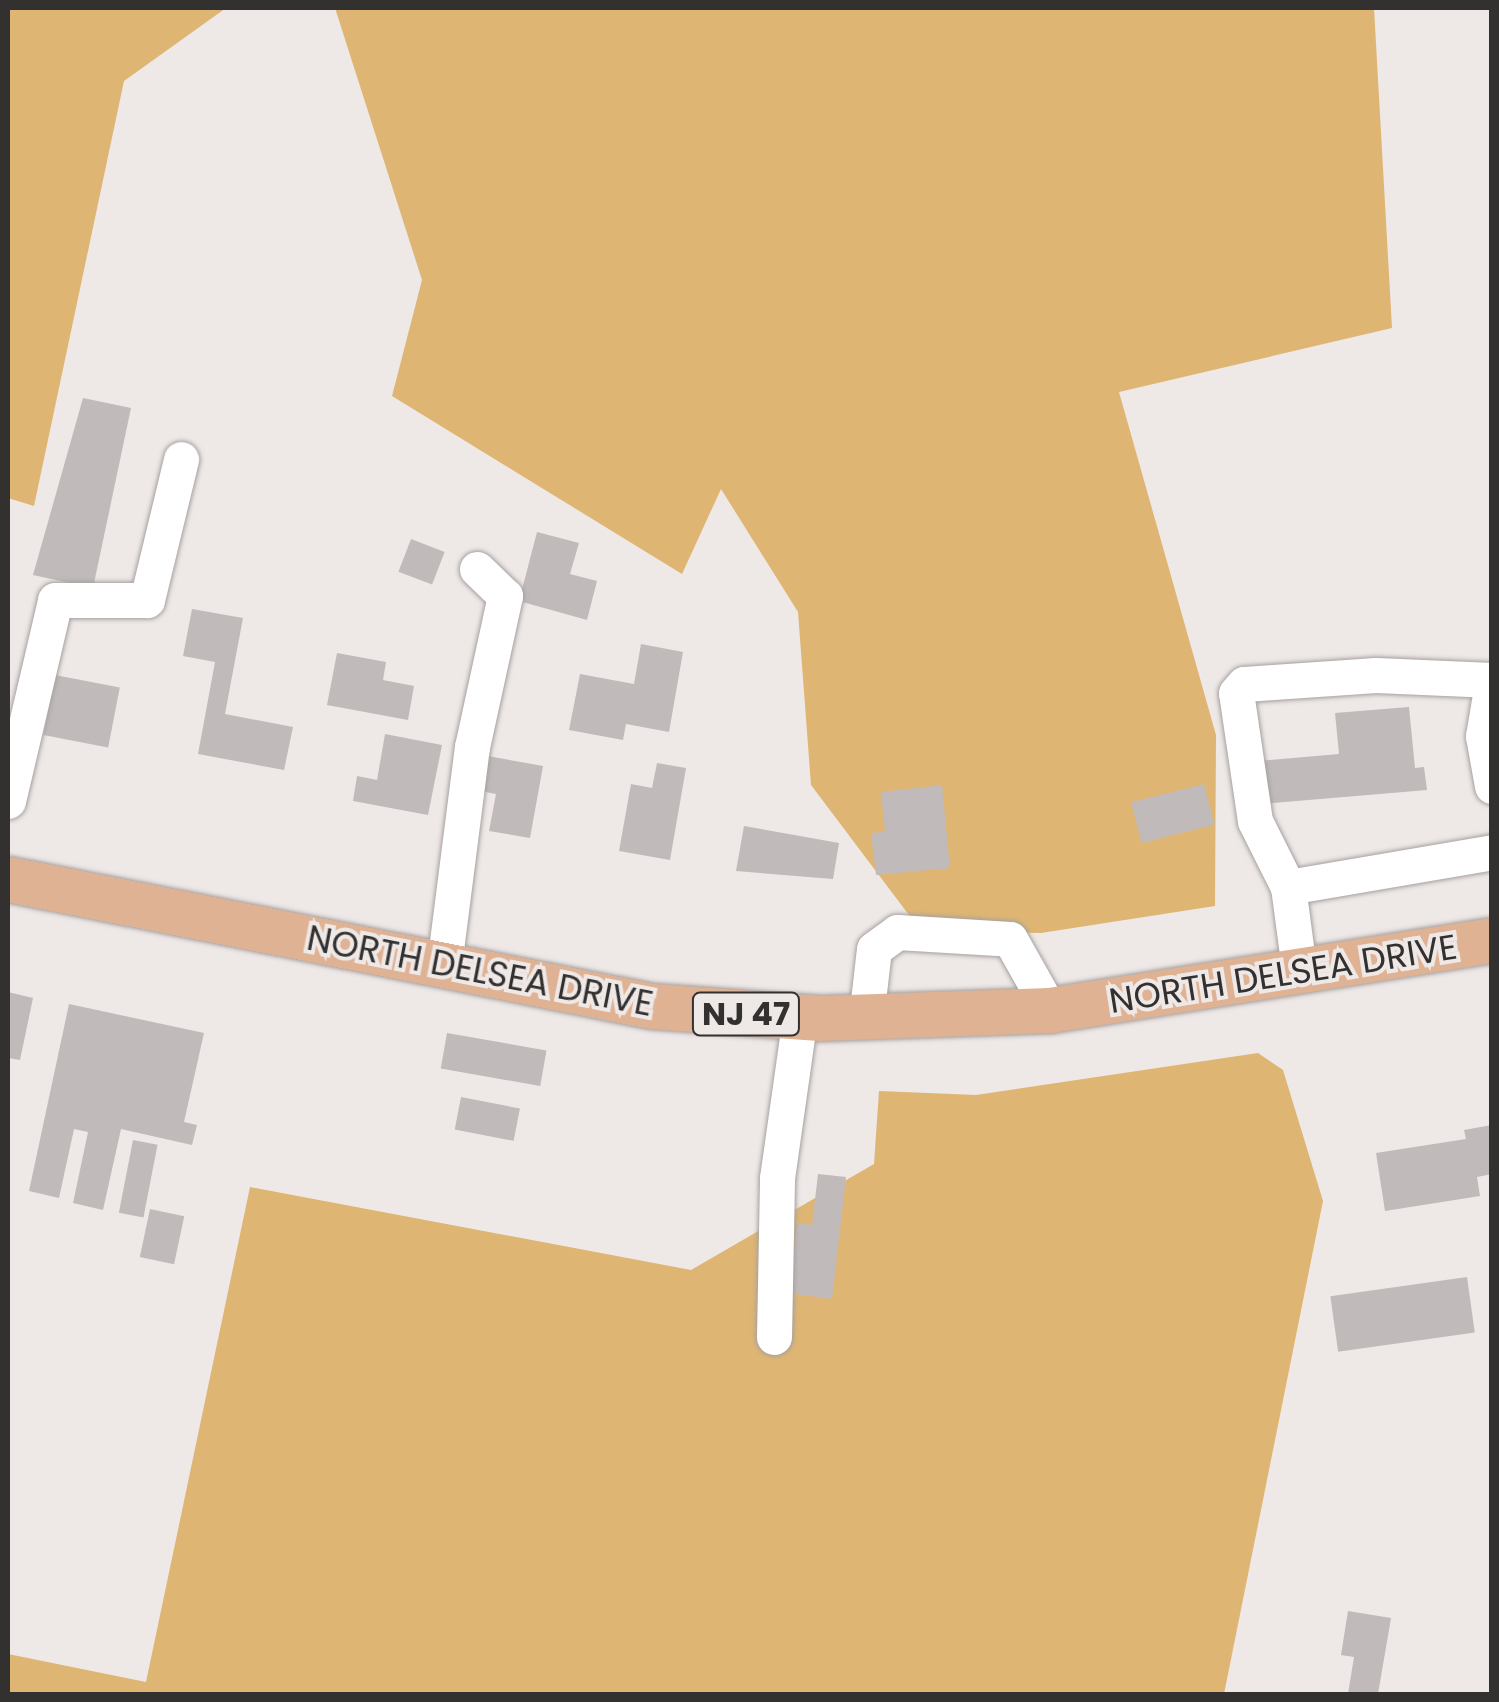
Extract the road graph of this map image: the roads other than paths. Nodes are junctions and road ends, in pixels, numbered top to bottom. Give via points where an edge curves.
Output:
1 (181, 459) dead end
2 (477, 568) dead end
3 (1492, 682) edge
4 (1492, 786) edge
5 (8, 801) edge
6 (1492, 852) edge
7 (8, 879) edge
8 (1288, 888) junction
9 (1492, 940) edge
10 (444, 965) junction
11 (1299, 969) junction
12 (1050, 1010) junction
13 (800, 1017) junction
14 (866, 1018) junction
15 (774, 1337) dead end

1 - 5 lane via 147,600 55,600
2 - 10 lane via 505,596 472,746
3 - 4 lane via 1483,736
3 - 8 lane via 1442,674 1244,684 1234,708 1238,747 1255,821
6 - 8 lane
7 - 10 main road, NORTH DELSEA DRIVE / NJ 47
8 - 11 lane
9 - 11 main road, NORTH DELSEA DRIVE / NJ 47
10 - 13 main road, NORTH DELSEA DRIVE / NJ 47 via 652,1006
11 - 12 main road, NORTH DELSEA DRIVE / NJ 47
12 - 14 main road, NORTH DELSEA DRIVE / NJ 47
12 - 14 lane via 1010,939 897,932 874,949
13 - 14 main road, NORTH DELSEA DRIVE / NJ 47
13 - 15 lane via 777,1178

